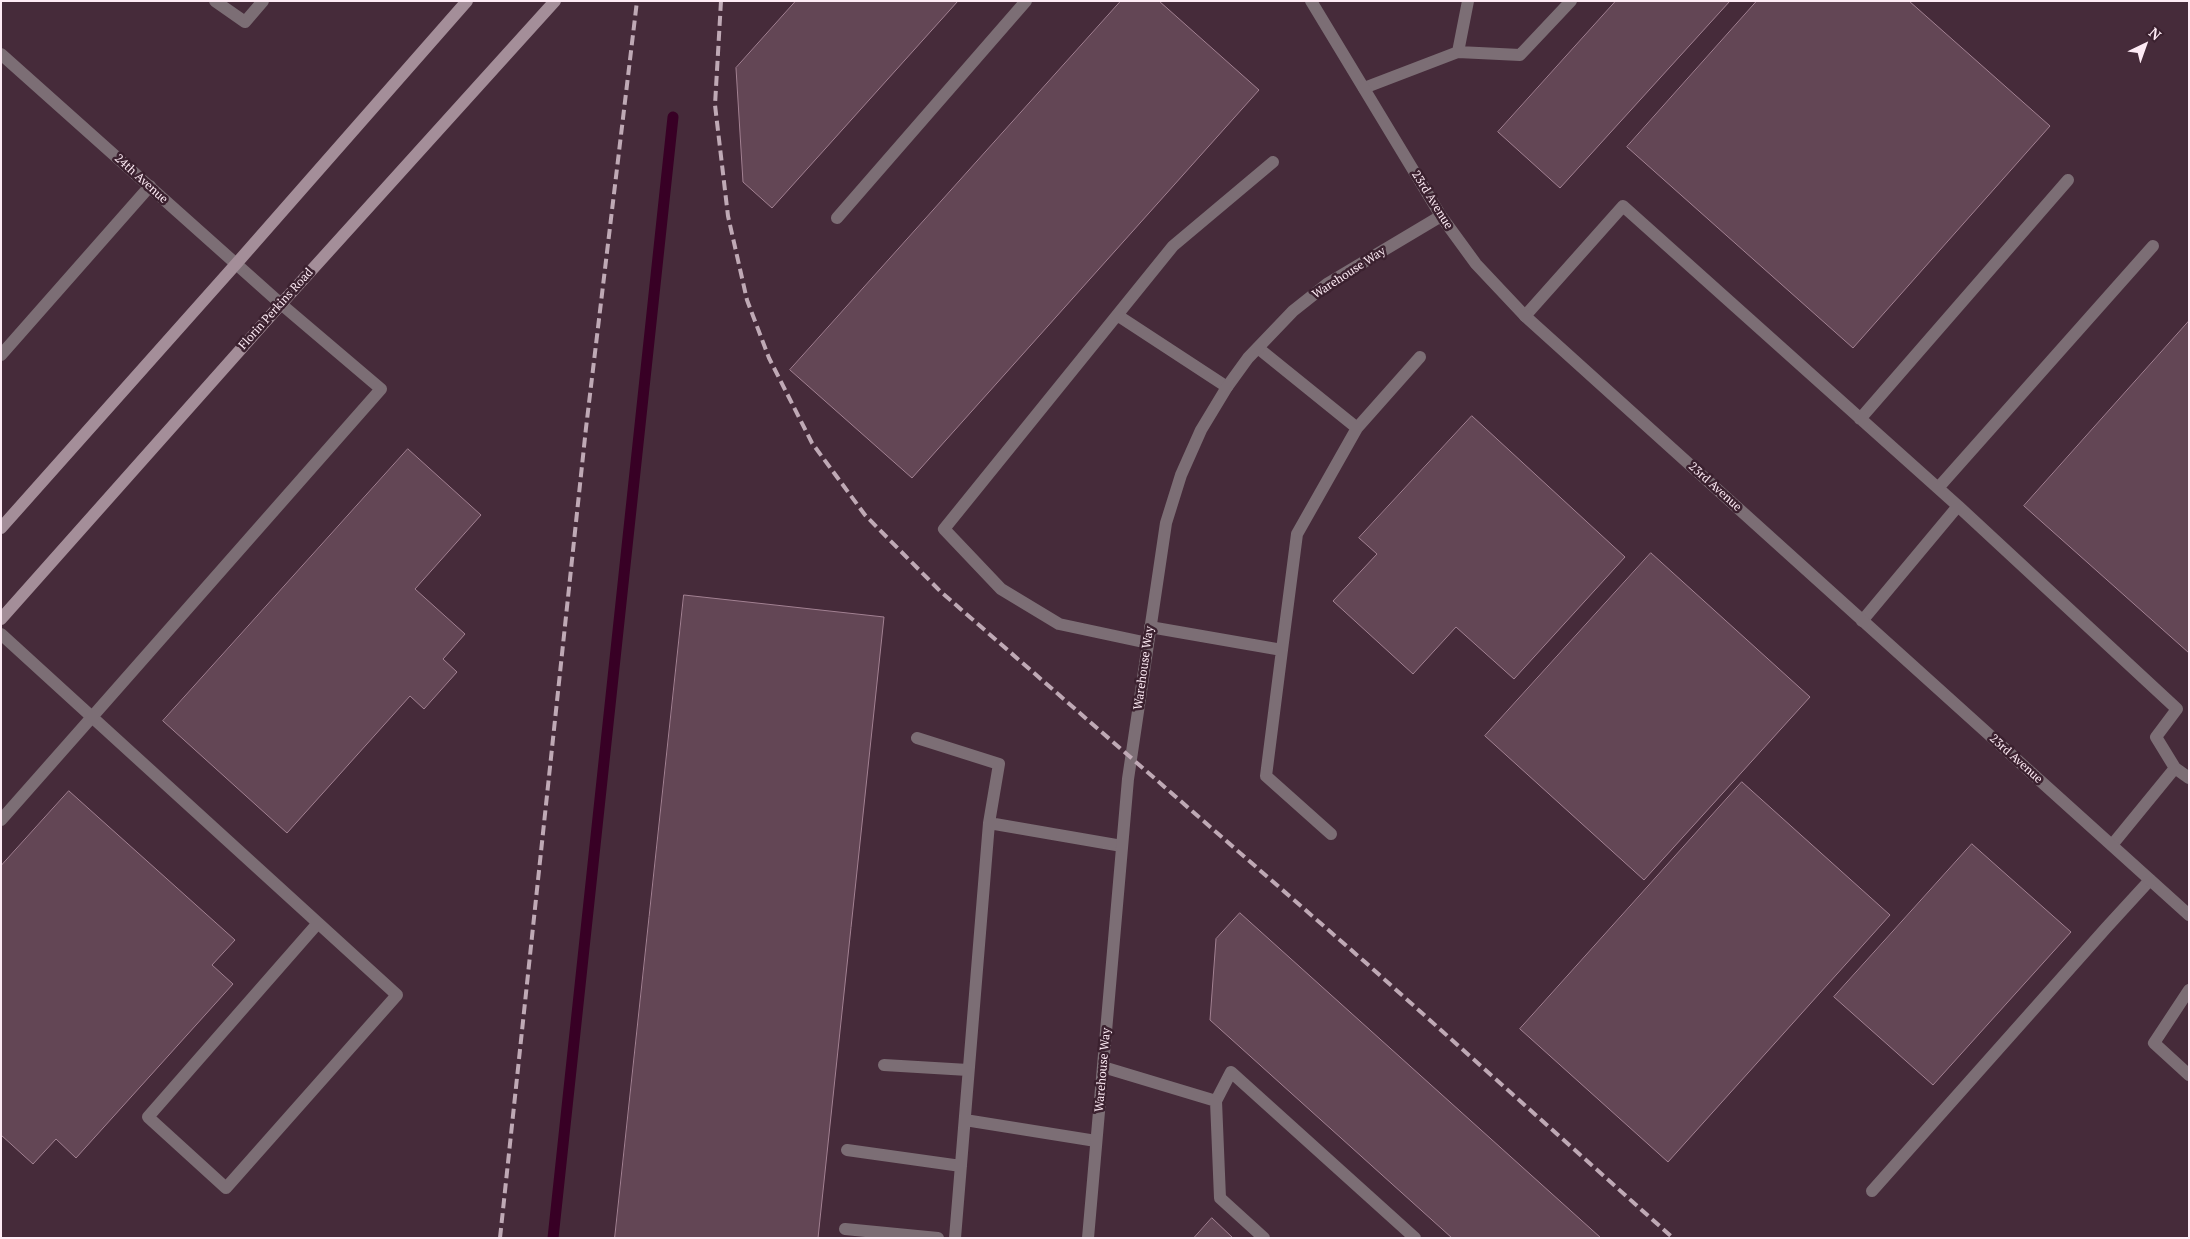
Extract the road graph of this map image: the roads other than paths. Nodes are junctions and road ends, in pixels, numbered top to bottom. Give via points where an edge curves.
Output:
1 (215, 1) edge
2 (263, 1) edge
3 (467, 1) edge
4 (555, 1) edge
5 (1026, 1) edge
6 (1311, 1) edge
7 (1468, 1) edge
8 (1571, 1) edge
9 (1458, 52) junction
10 (1, 54) edge
11 (1364, 88) junction
12 (1273, 162) dead end
13 (2068, 180) dead end
14 (150, 186) junction
15 (1441, 216) junction
16 (837, 218) dead end
17 (2153, 246) dead end
18 (236, 264) junction
19 (281, 304) junction
20 (1116, 315) junction
21 (1525, 316) junction
22 (1258, 348) junction
23 (1, 356) edge
24 (1420, 357) dead end
25 (1226, 387) junction
26 (1860, 419) junction
27 (1357, 428) junction
28 (1938, 488) junction
29 (1958, 506) junction
30 (1, 528) edge
31 (1, 620) edge
32 (1862, 621) junction
33 (1150, 627) junction
34 (1, 634) edge
35 (1148, 643) junction
36 (1282, 650) junction
37 (92, 717) junction
38 (917, 738) dead end
39 (2175, 768) junction
40 (2189, 778) edge
41 (1, 820) edge
42 (988, 823) junction
43 (1331, 834) dead end
44 (2112, 845) junction
45 (1122, 846) junction
46 (2150, 880) junction
47 (2189, 914) edge
48 (318, 923) junction
49 (2189, 990) edge
50 (884, 1065) dead end
51 (1103, 1067) junction
52 (968, 1070) junction
53 (2189, 1075) edge
54 (1216, 1100) junction
55 (965, 1120) junction
56 (1096, 1141) junction
57 (847, 1150) dead end
58 (961, 1166) junction
59 (1872, 1191) dead end
60 (845, 1229) dead end
61 (938, 1238) edge
62 (955, 1238) edge
63 (1088, 1238) edge
64 (1264, 1238) edge
65 (1415, 1238) edge

1 - 2 street via 245,22
3 - 18 main road
4 - 19 main road, Florin Perkins Road
5 - 16 street
6 - 11 street, 23rd Avenue
7 - 9 street
8 - 9 street via 1520,54
9 - 11 street
10 - 14 street, 24th Avenue
11 - 15 street, 23rd Avenue
12 - 20 street via 1173,246
13 - 26 street
14 - 18 street, 24th Avenue
14 - 23 street
15 - 21 street, 23rd Avenue via 1476,264
15 - 22 street, Warehouse Way via 1326,284 1293,311
17 - 28 street
18 - 19 street, 24th Avenue
18 - 30 main road
19 - 31 main road, Florin Perkins Road
19 - 37 street, 24th Avenue via 381,389
20 - 25 street
20 - 35 street via 944,529 1001,588 1059,624
21 - 26 street via 1623,206
21 - 32 street, 23rd Avenue
22 - 25 street, Warehouse Way
22 - 27 street
24 - 27 street
25 - 33 street, Warehouse Way via 1201,430 1181,475 1166,523
26 - 28 street
27 - 36 street via 1297,534
28 - 29 street
29 - 32 street
29 - 39 street via 2177,709 2156,737
32 - 44 street, 23rd Avenue
33 - 35 street, Warehouse Way
33 - 36 street
34 - 37 street
35 - 45 street, Warehouse Way via 1128,779
36 - 43 street via 1266,776
37 - 41 street
37 - 48 street
38 - 42 street via 999,764
39 - 40 street
39 - 44 street
42 - 45 street
42 - 52 street
44 - 46 street, 23rd Avenue
45 - 51 street, Warehouse Way
46 - 47 street, 23rd Avenue
46 - 59 street
48 - 48 street via 397,995 226,1188 148,1118
49 - 53 street via 2154,1043
50 - 52 street
51 - 54 street
51 - 56 street, Warehouse Way
52 - 55 street
54 - 64 street via 1220,1198
54 - 65 street via 1231,1072
55 - 56 street
55 - 58 street
56 - 63 street, Warehouse Way
57 - 58 street
58 - 62 street
60 - 61 street

